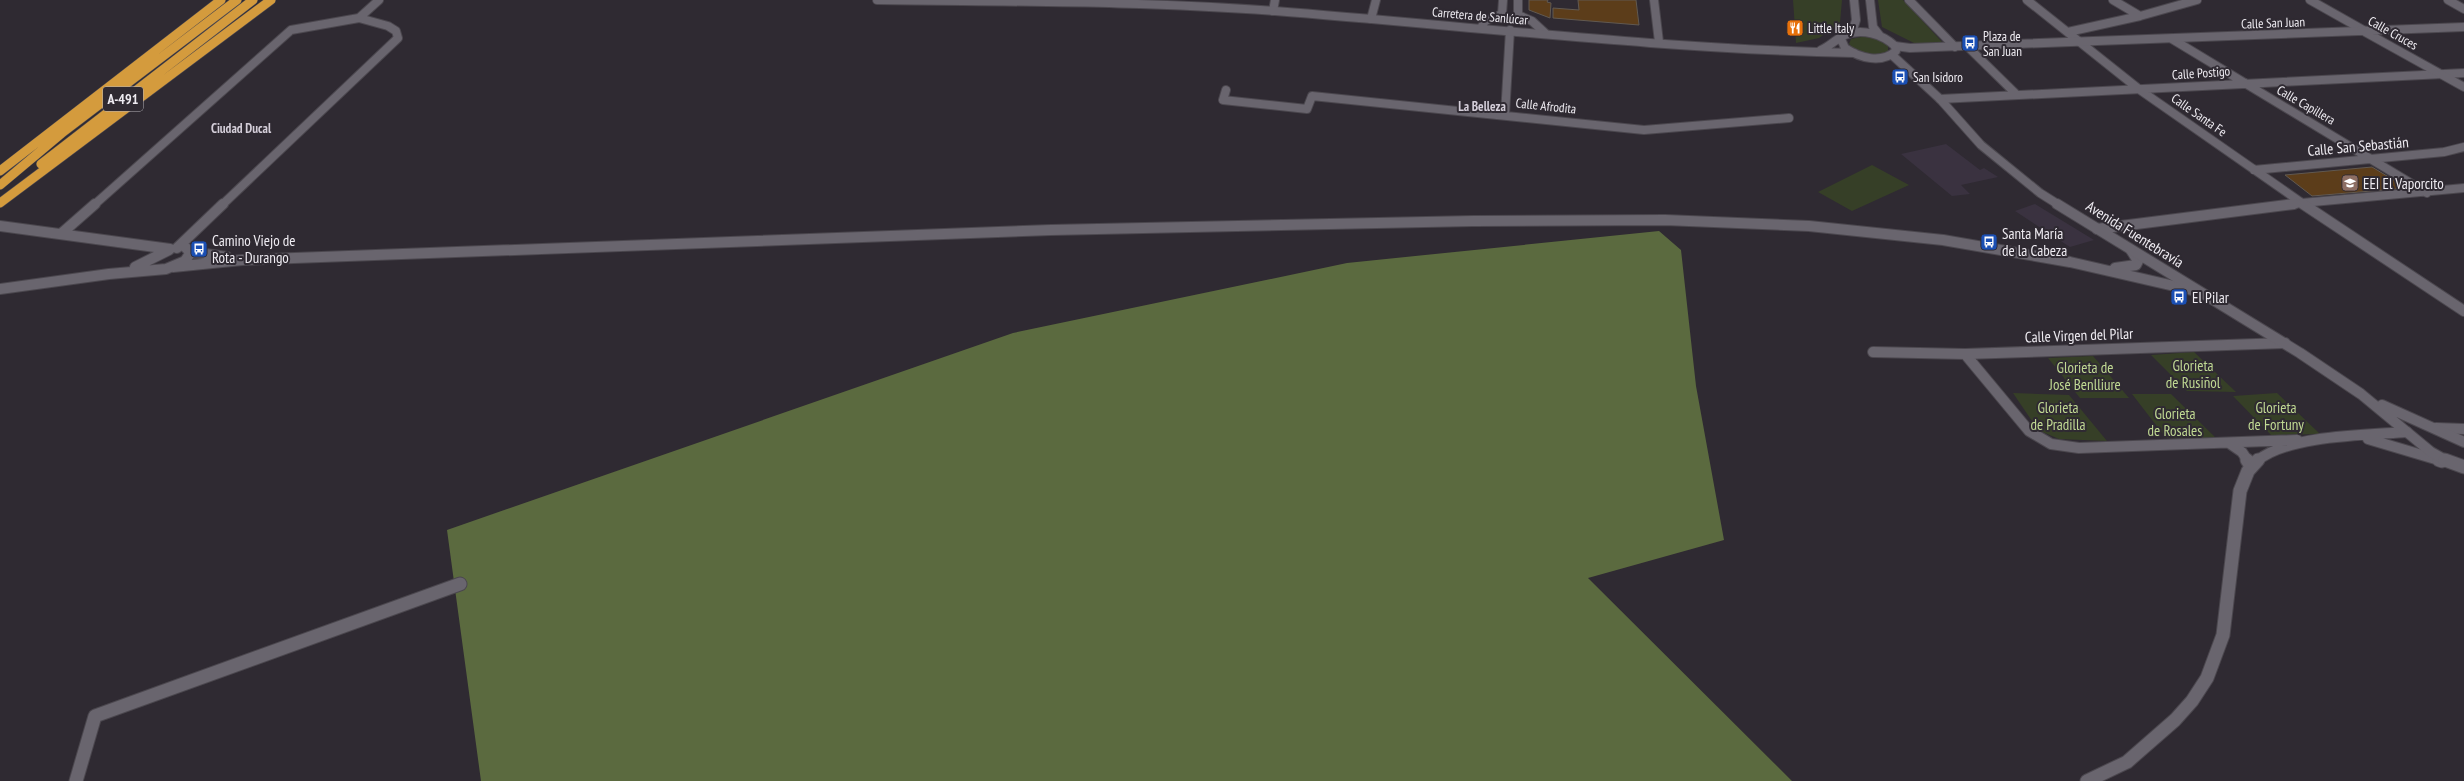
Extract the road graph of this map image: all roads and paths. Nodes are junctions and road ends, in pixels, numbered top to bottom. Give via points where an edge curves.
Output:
1 (270, 0) edge
2 (276, 0) edge
3 (379, 0) edge
4 (876, 0) edge
5 (1275, 0) edge
6 (1376, 0) edge
7 (1503, 0) edge
8 (1518, 0) edge
9 (1654, 0) edge
10 (1854, 0) edge
11 (1870, 0) edge
12 (1909, 0) edge
13 (2027, 0) edge
14 (2113, 0) edge
15 (2197, 0) edge
16 (2310, 0) edge
17 (2448, 0) edge
18 (235, 1) edge
19 (217, 2) edge
20 (251, 2) edge
21 (262, 7) junction
22 (2464, 9) edge
23 (1273, 11) junction
24 (1502, 14) junction
25 (1518, 16) junction
26 (2140, 16) junction
27 (359, 18) junction
28 (1372, 19) junction
29 (2464, 27) edge
30 (1482, 28) junction
31 (1510, 30) junction
32 (2068, 32) junction
33 (2365, 32) junction
34 (1545, 33) junction
35 (1852, 33) junction
36 (1880, 36) junction
37 (1841, 39) junction
38 (2172, 39) junction
39 (2081, 41) junction
40 (1659, 42) junction
41 (1895, 46) junction
42 (1967, 46) junction
43 (1955, 47) junction
44 (1817, 51) junction
45 (1854, 53) junction
46 (1892, 55) junction
47 (1872, 58) junction
48 (2464, 73) edge
49 (1913, 74) junction
50 (2442, 74) junction
51 (2243, 83) junction
52 (2464, 87) edge
53 (1226, 90) dead end
54 (2140, 90) junction
55 (2017, 95) junction
56 (1940, 99) junction
57 (1504, 115) junction
58 (1789, 118) dead end
59 (2464, 147) edge
60 (2372, 159) junction
61 (2254, 170) junction
62 (0, 171) edge
63 (0, 185) edge
64 (2464, 188) edge
65 (2427, 193) junction
66 (0, 202) edge
67 (2302, 203) junction
68 (0, 226) edge
69 (2097, 229) junction
70 (62, 233) junction
71 (144, 245) junction
72 (174, 249) junction
73 (2131, 250) junction
74 (191, 252) junction
75 (156, 255) junction
76 (242, 260) junction
77 (151, 266) junction
78 (2131, 266) junction
79 (173, 267) junction
80 (2108, 270) junction
81 (2145, 278) junction
82 (0, 289) edge
83 (2196, 291) junction
84 (2464, 310) edge
85 (2285, 344) junction
86 (1873, 352) dead end
87 (1965, 354) junction
88 (2361, 394) junction
89 (2436, 428) junction
90 (2464, 429) edge
91 (2407, 432) junction
92 (2358, 437) junction
93 (2312, 441) junction
94 (2464, 442) edge
95 (2229, 443) junction
96 (2450, 463) junction
97 (2251, 466) junction
98 (2464, 467) edge
99 (2464, 471) edge
100 (460, 584) dead end
101 (76, 781) edge
102 (2087, 781) edge

1 - 21 highway
2 - 21 highway
3 - 27 street
4 - 23 street, Carretera de Sanlúcar via 1171,5
5 - 23 street
6 - 28 street
7 - 24 street
8 - 25 street
9 - 40 street
10 - 35 street via 1856,20
11 - 36 street via 1873,27
12 - 43 street
13 - 32 street, Calle Santa Fe
14 - 26 street
15 - 26 street
16 - 33 street, Calle Cruces
17 - 22 street
18 - 63 highway, A-491 via 62,133
19 - 62 highway
20 - 66 highway, A-491 via 79,133
21 - 66 highway
23 - 28 street, Carretera de Sanlúcar
24 - 25 street
24 - 30 street via 1485,21
25 - 34 street via 1532,21
26 - 32 street
27 - 70 street via 291,30
27 - 72 street via 388,26 396,31 398,38
28 - 30 street, Carretera de Sanlúcar
29 - 33 street, Calle San Juan
30 - 31 street, Carretera de Sanlúcar
31 - 34 street, Carretera de Sanlúcar
31 - 57 street
32 - 39 street, Calle Santa Fe
33 - 38 street, Calle San Juan
33 - 50 street, Calle Cruces
34 - 40 street, Carretera de Sanlúcar
35 - 36 street
35 - 37 street, Carretera de Sanlúcar
36 - 41 street
37 - 44 street, Carretera de Sanlúcar
37 - 45 street via 1843,46
38 - 39 street, Calle San Juan
38 - 51 street, Calle Capillera
39 - 42 street, Calle San Juan
39 - 54 street, Calle Santa Fe
40 - 44 street, Carretera de Sanlúcar via 1759,51
41 - 43 street, Calle San Juan
41 - 46 street via 1896,51
42 - 43 street, Calle San Juan
42 - 55 street
44 - 45 street, Carretera de Sanlúcar
45 - 47 street, Carretera de Sanlúcar
46 - 47 street
46 - 49 street, Avenida Fuentebravía
47 - 49 street, Avenida Fuentebravía
48 - 50 street, Calle Postigo
49 - 56 street, Avenida Fuentebravía
50 - 51 street, Calle Postigo
50 - 52 street, Calle Cruces
51 - 54 street, Calle Postigo
51 - 60 street, Calle Capillera
53 - 57 street, Calle Afrodita via 1223,100 1307,109 1312,96
54 - 55 street, Calle Postigo
54 - 61 street, Calle Santa Fe
55 - 56 street, Calle Postigo
56 - 69 street, Avenida Fuentebravía via 2004,165 2040,193
57 - 58 street, Calle Afrodita via 1644,130
59 - 60 street, Calle San Sebastián via 2444,152
60 - 61 street, Calle San Sebastián
60 - 65 street, Calle Capillera
61 - 67 street, Calle Santa Fe
64 - 65 street
65 - 67 street
67 - 69 street
67 - 84 street, Calle Santa Fe
68 - 70 street
69 - 73 street, Avenida Fuentebravía
70 - 71 street
71 - 72 street
71 - 75 street
72 - 74 street via 188,249
72 - 75 street
73 - 78 street via 2138,261
73 - 83 street, Avenida Fuentebravía
74 - 76 street
74 - 79 street via 185,261
75 - 77 street
76 - 79 street
76 - 80 street via 815,236 1241,224 1592,219 1718,222 1852,230 2002,248
77 - 79 street
77 - 82 street
78 - 80 street
78 - 81 street
80 - 81 street
81 - 83 street
83 - 85 street, Avenida Fuentebravía
85 - 87 street, Calle Virgen del Pilar
85 - 88 street, Avenida Fuentebravía
86 - 87 street, Calle Virgen del Pilar
87 - 95 street via 2029,431 2051,444 2079,448
88 - 89 street, Avenida Fuentebravía
88 - 91 street, Avenida Fuentebravía
89 - 90 street
89 - 91 street
89 - 94 street, Avenida Fuentebravía
91 - 92 street
91 - 96 street, Avenida Fuentebravía
92 - 93 street
92 - 96 street
93 - 95 street
93 - 97 street via 2272,452
95 - 97 street via 2242,452
96 - 98 street
96 - 99 street
97 - 102 street via 2239,490 2236,506 2223,635 2207,678 2192,701 2175,720 2127,762
100 - 101 street via 95,716

